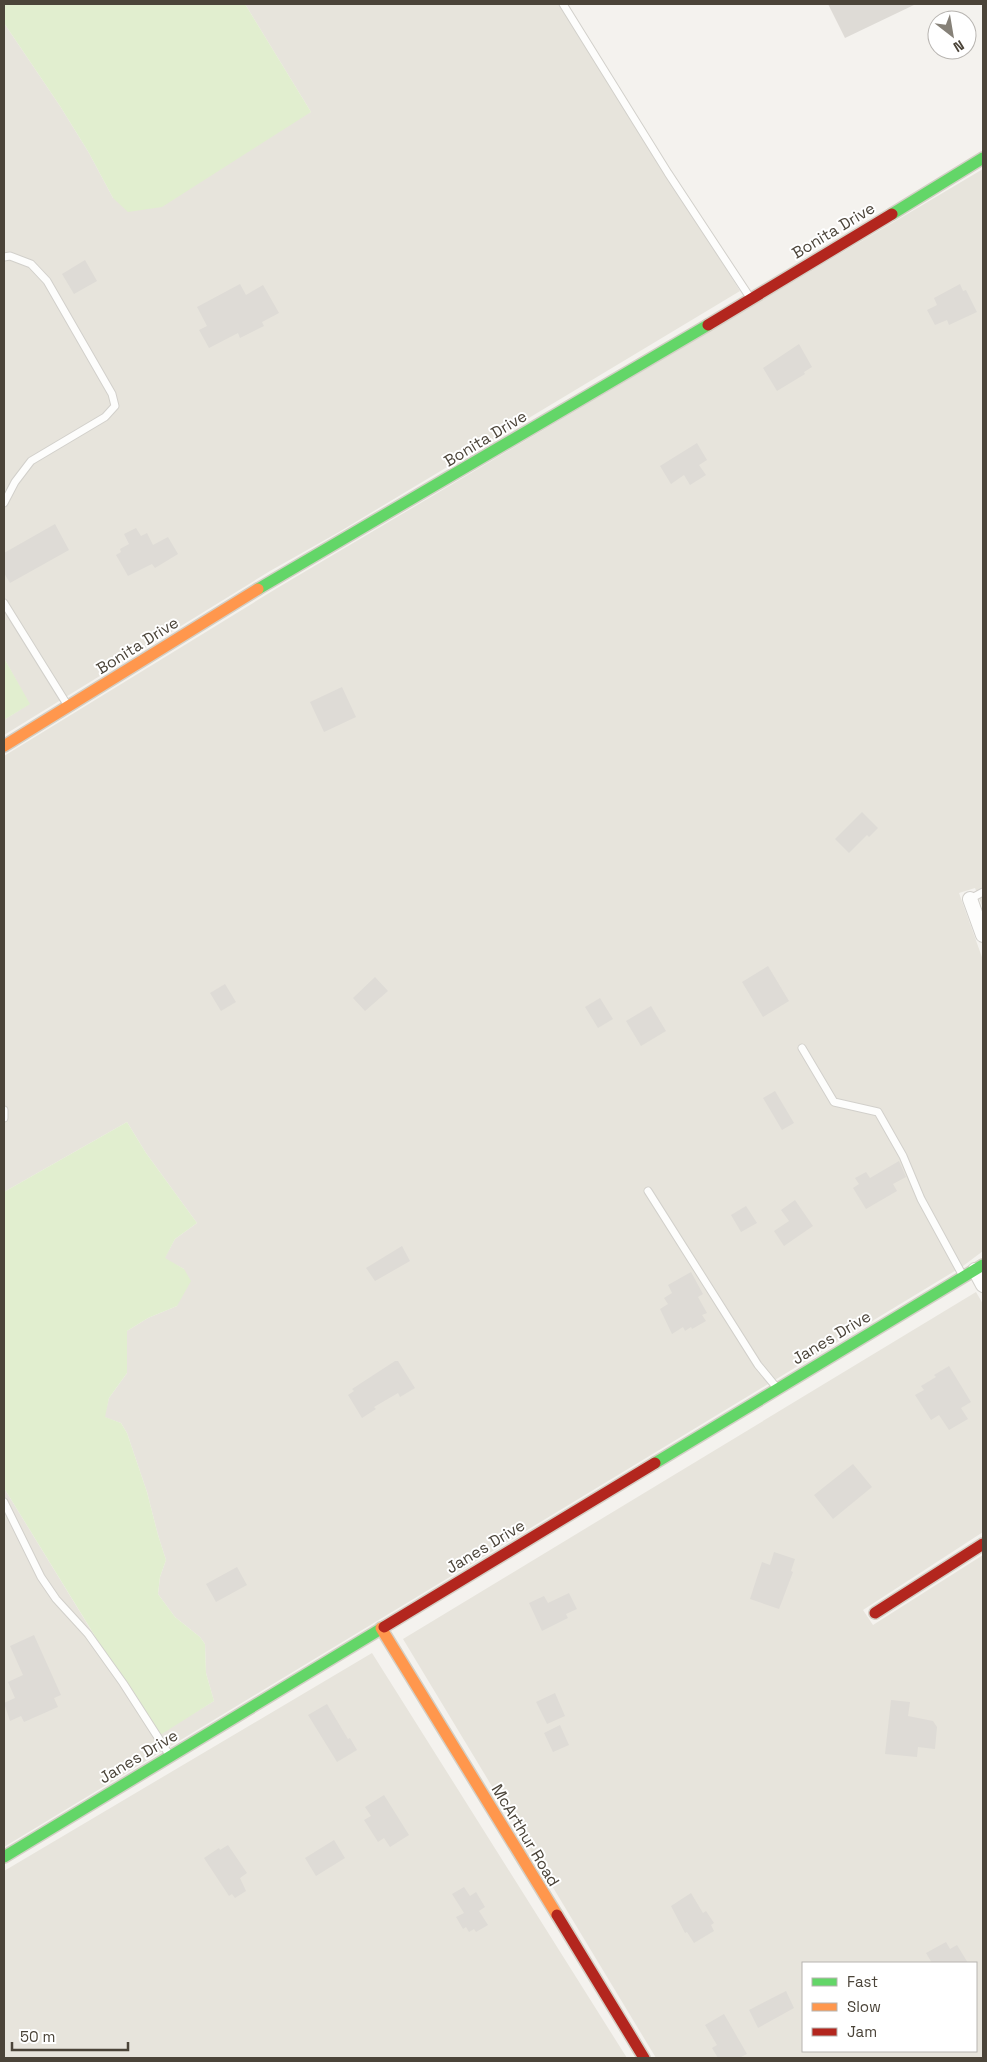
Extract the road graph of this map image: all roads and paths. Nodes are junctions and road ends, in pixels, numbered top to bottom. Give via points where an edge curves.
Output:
1 (563, 4) edge
2 (983, 158) edge
3 (4, 257) edge
4 (751, 299) junction
5 (4, 504) edge
6 (4, 603) edge
7 (68, 706) junction
8 (4, 746) edge
9 (983, 892) edge
10 (970, 899) joint
11 (983, 935) edge
12 (802, 1048) dead end
13 (4, 1110) edge
14 (4, 1118) edge
15 (648, 1191) dead end
16 (974, 1270) edge
17 (983, 1285) edge
18 (777, 1389) junction
19 (4, 1502) edge
20 (983, 1544) edge
21 (875, 1614) dead end
22 (381, 1628) junction
23 (170, 1756) junction
24 (4, 1857) edge
25 (644, 2058) edge

1 - 4 lane
2 - 4 street, Bonita Drive
3 - 5 lane via 32,264 47,281 112,394 115,406 105,416 31,461
4 - 7 street, Bonita Drive via 274,579
6 - 7 lane
7 - 8 street, Bonita Drive
9 - 10 lane
10 - 11 street
12 - 16 lane via 834,1102 878,1112 904,1156 921,1199
13 - 14 lane
15 - 18 lane via 758,1365
16 - 17 street
16 - 18 street, Janes Drive
18 - 22 street, Janes Drive
19 - 23 lane via 40,1577 88,1634
20 - 21 street
22 - 23 street, Janes Drive
22 - 25 street, McArthur Road
23 - 24 street, Janes Drive

